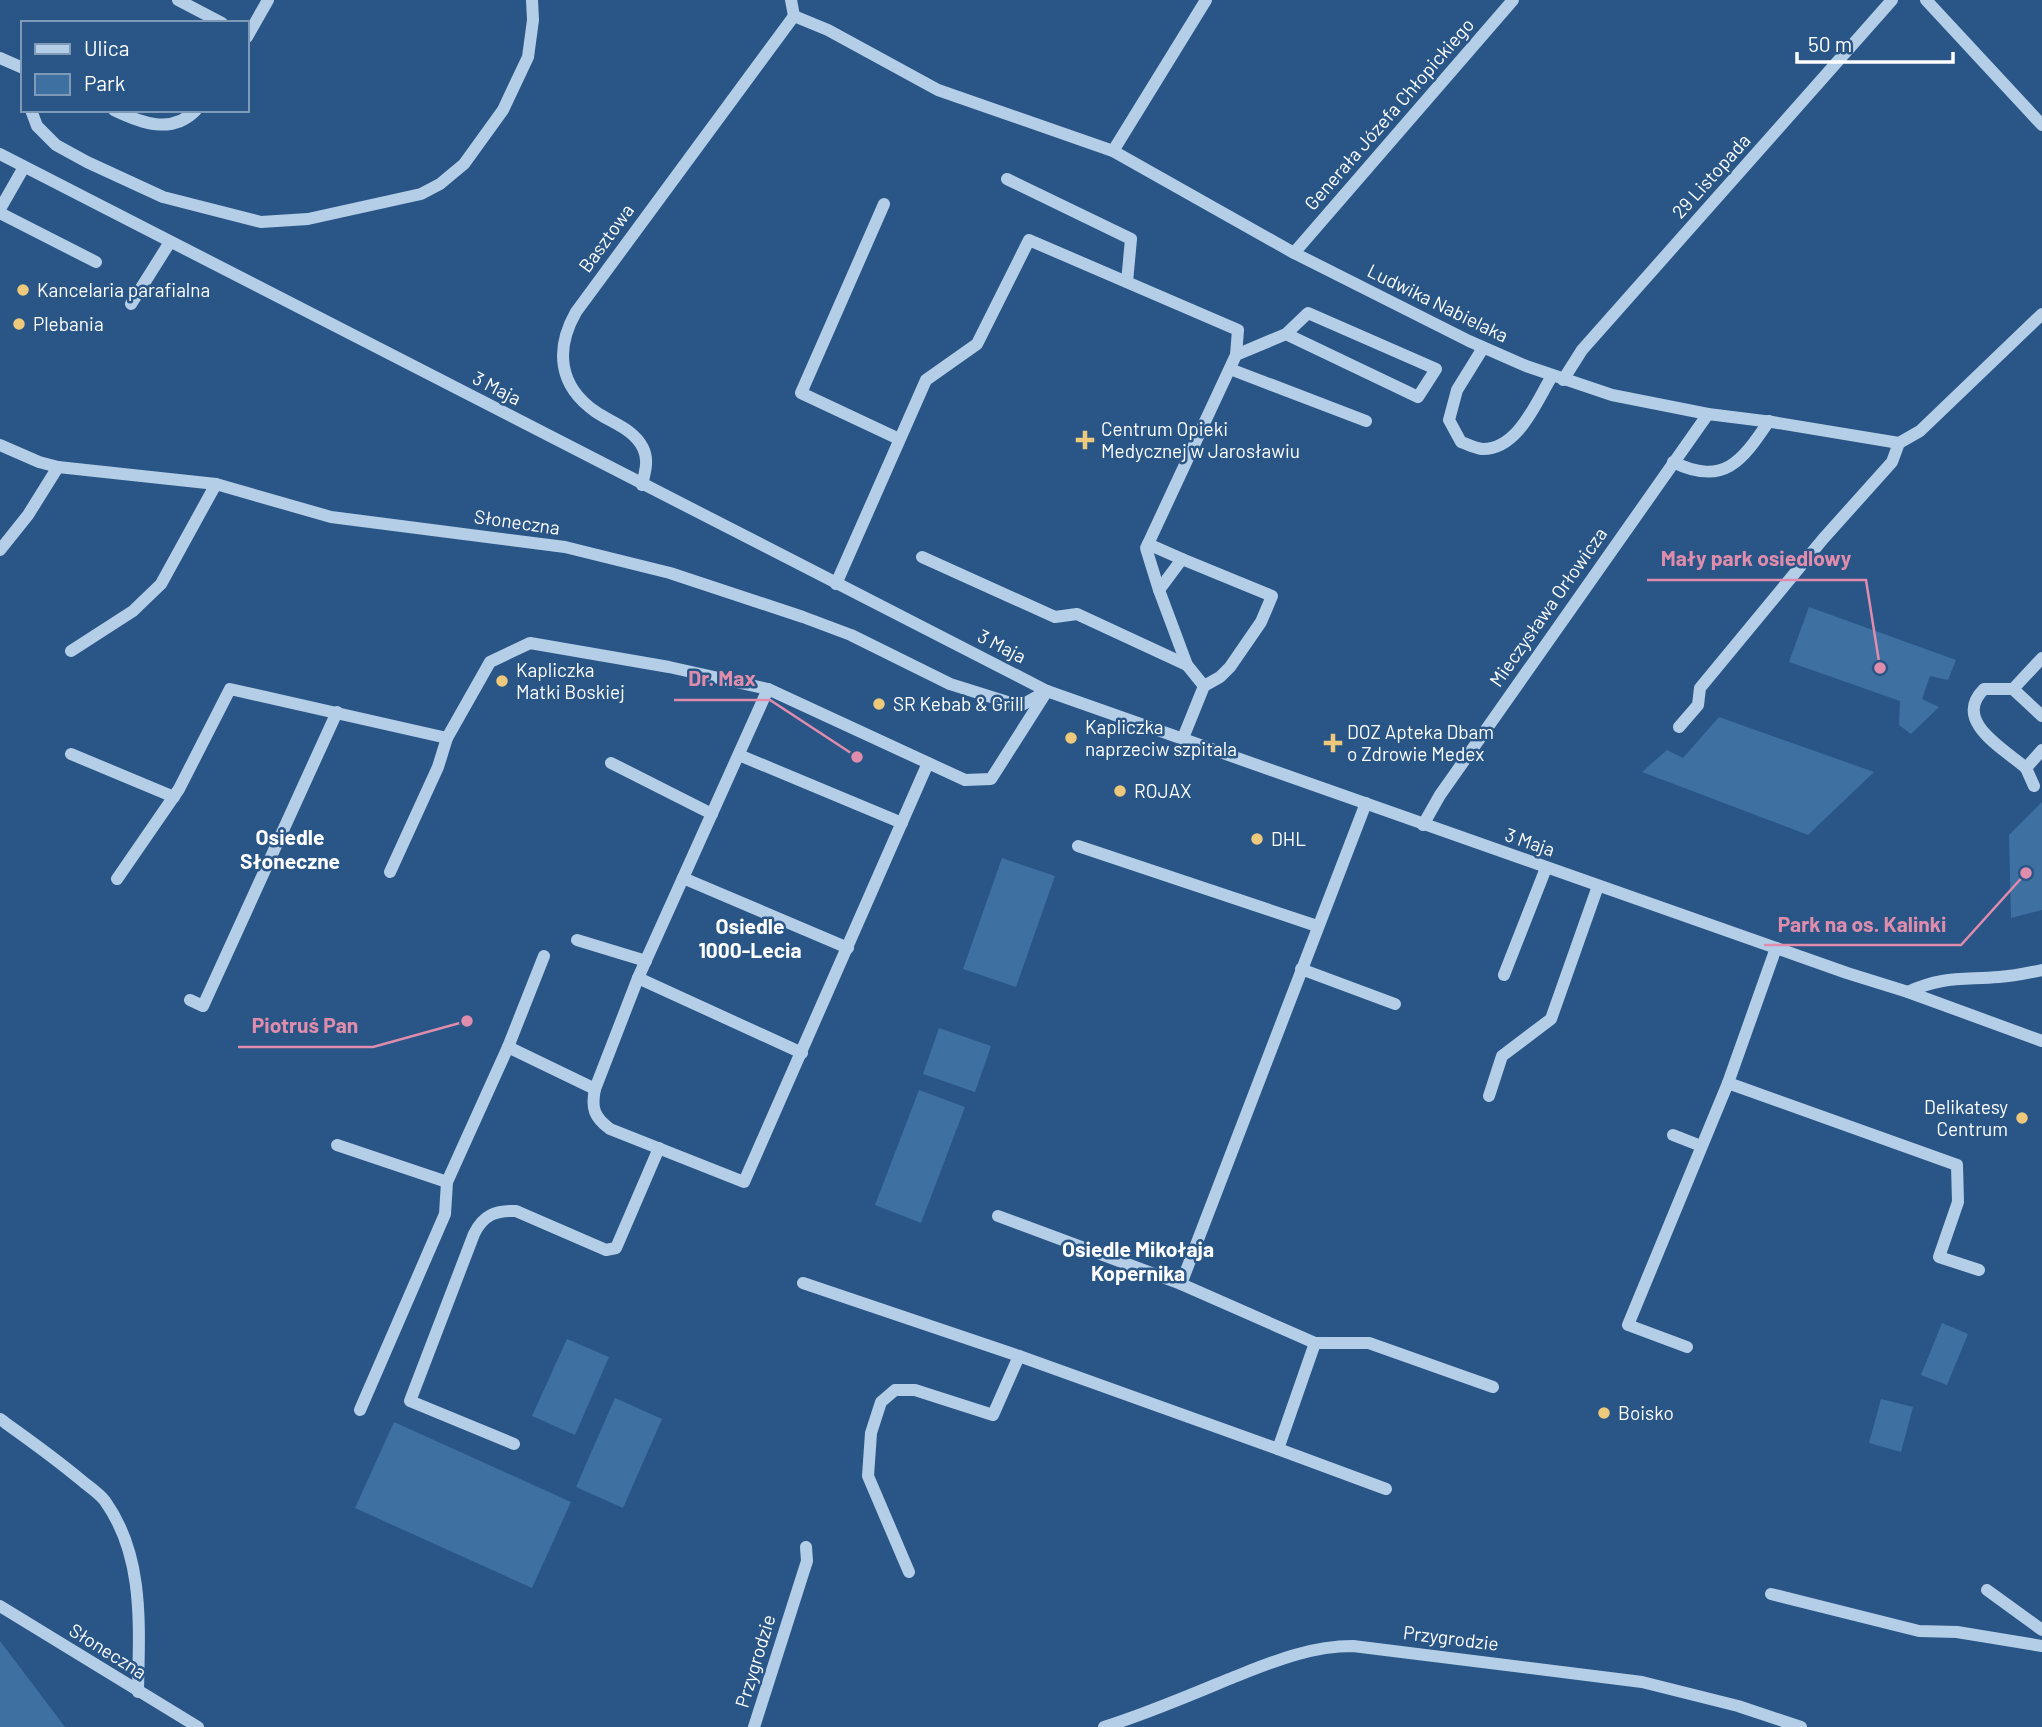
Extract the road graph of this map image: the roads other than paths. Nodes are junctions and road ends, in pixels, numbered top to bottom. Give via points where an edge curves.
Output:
1 (178, 0) edge
2 (268, 0) edge
3 (532, 0) edge
4 (791, 0) edge
5 (1206, 0) edge
6 (1513, 0) edge
7 (1892, 0) edge
8 (1926, 0) edge
9 (794, 16) junction
10 (218, 21) edge
11 (248, 34) edge
12 (0, 58) edge
13 (21, 71) edge
14 (32, 112) edge
15 (120, 112) edge
16 (194, 112) edge
17 (2042, 125) edge
18 (1113, 151) junction
19 (0, 154) edge
20 (24, 167) junction
21 (1007, 179) dead end
22 (884, 204) dead end
23 (0, 211) edge
24 (170, 242) junction
25 (1294, 253) junction
26 (96, 262) dead end
27 (1127, 282) junction
28 (131, 304) dead end
29 (2042, 314) edge
30 (1286, 334) junction
31 (1483, 348) junction
32 (1236, 355) junction
33 (1230, 369) junction
34 (1558, 378) junction
35 (1708, 415) junction
36 (1366, 421) dead end
37 (1770, 421) junction
38 (899, 439) junction
39 (1899, 443) junction
40 (0, 444) edge
41 (1673, 462) junction
42 (58, 467) junction
43 (216, 484) junction
44 (642, 485) junction
45 (1148, 544) junction
46 (0, 550) edge
47 (922, 557) dead end
48 (1182, 559) junction
49 (836, 584) junction
50 (1158, 590) junction
51 (71, 651) dead end
52 (2042, 657) edge
53 (1187, 665) junction
54 (1204, 686) junction
55 (768, 689) junction
56 (2013, 689) junction
57 (1047, 691) junction
58 (337, 712) junction
59 (2042, 716) edge
60 (1679, 727) dead end
61 (1183, 737) junction
62 (447, 738) junction
63 (2042, 750) edge
64 (71, 754) dead end
65 (739, 755) junction
66 (611, 763) dead end
67 (928, 763) junction
68 (2026, 768) junction
69 (2034, 786) dead end
70 (174, 797) junction
71 (1366, 803) junction
72 (712, 814) junction
73 (902, 823) junction
74 (1423, 825) junction
75 (1078, 846) dead end
76 (1546, 868) junction
77 (390, 872) dead end
78 (683, 878) junction
79 (117, 879) dead end
80 (1598, 886) junction
81 (1317, 926) junction
82 (577, 940) dead end
83 (848, 948) junction
84 (1776, 948) junction
85 (544, 956) dead end
86 (646, 961) junction
87 (1301, 969) junction
88 (2042, 970) edge
89 (1504, 975) dead end
90 (638, 978) junction
91 (1908, 992) junction
92 (190, 1000) dead end
93 (1395, 1004) dead end
94 (2040, 1039) edge
95 (508, 1047) junction
96 (802, 1053) junction
97 (1728, 1083) junction
98 (595, 1089) junction
99 (1489, 1097) dead end
100 (1673, 1135) dead end
101 (337, 1145) dead end
102 (1701, 1146) junction
103 (659, 1148) junction
104 (447, 1182) junction
105 (998, 1216) dead end
106 (1979, 1269) dead end
107 (803, 1283) dead end
108 (1181, 1284) junction
109 (1315, 1343) junction
110 (1687, 1347) dead end
111 (1019, 1356) junction
112 (1493, 1387) dead end
113 (360, 1410) dead end
114 (0, 1419) edge
115 (514, 1444) dead end
116 (1278, 1449) junction
117 (1386, 1489) dead end
118 (806, 1548) dead end
119 (909, 1572) dead end
120 (1987, 1590) dead end
121 (1771, 1594) dead end
122 (0, 1606) edge
123 (2042, 1630) edge
124 (2042, 1646) edge
125 (138, 1692) junction
126 (198, 1727) edge
127 (754, 1727) edge
128 (1104, 1727) edge
129 (1801, 1727) edge

1 - 10 street
2 - 11 street
3 - 14 street via 528,57 503,110 464,164 421,194 333,214 261,222 163,197 56,145 37,126
4 - 9 street
5 - 18 street
6 - 25 street, Generała Józefa Chłopickiego
7 - 34 street, 29 Listopada
8 - 17 street
9 - 18 street, Ludwika Nabielaka via 938,90
9 - 44 street, Basztowa via 567,328 562,355 571,387 596,412 637,438 647,465
12 - 13 street
15 - 16 street via 163,127
18 - 25 street, Ludwika Nabielaka
19 - 20 street, 3 Maja
20 - 23 street
20 - 24 street, 3 Maja
21 - 27 street via 1131,239
22 - 38 street via 802,393
23 - 26 street
24 - 28 street
24 - 44 street, 3 Maja
25 - 31 street, Ludwika Nabielaka
27 - 32 street via 1238,330
27 - 38 street via 1029,240 977,344 926,380
29 - 39 street via 1920,430
30 - 30 street via 1418,397 1436,369 1308,313
30 - 32 street
31 - 34 street, Ludwika Nabielaka
31 - 34 street, 29 Listopada via 1457,390 1449,420 1461,442 1481,449 1501,446
32 - 33 street
33 - 36 street
33 - 45 street
34 - 35 street, Ludwika Nabielaka via 1612,395
35 - 37 street, Ludwika Nabielaka
35 - 41 street, Mieczysława Orłowicza
37 - 39 street, Ludwika Nabielaka
37 - 41 street via 1732,466 1696,472
38 - 49 street
39 - 60 street via 1892,462 1700,688 1698,705
40 - 42 street, Słoneczna
41 - 74 street, Mieczysława Orłowicza
42 - 43 street, Słoneczna
42 - 46 street
43 - 51 street via 161,584 133,611
43 - 57 street, Słoneczna via 331,517 565,547 670,573 851,635 950,684 1020,706
44 - 49 street, 3 Maja
45 - 48 street
45 - 50 street
47 - 53 street via 1055,617 1077,614
48 - 50 street
48 - 54 street via 1272,596 1261,622 1230,667
49 - 57 street, 3 Maja
50 - 53 street
52 - 56 street
53 - 54 street
54 - 61 street
55 - 62 street via 530,643 490,662
55 - 65 street
55 - 67 street
56 - 59 street
56 - 68 street via 1984,689 1975,698 1973,717 1984,733
57 - 61 street, 3 Maja
57 - 67 street via 991,779 965,780
58 - 62 street
58 - 70 street via 230,689
58 - 92 street via 203,1006
61 - 71 street, 3 Maja
62 - 77 street
63 - 68 street
64 - 70 street
65 - 72 street
65 - 73 street
66 - 72 street
67 - 73 street
68 - 69 street
70 - 79 street
71 - 74 street, 3 Maja
71 - 81 street
72 - 78 street
73 - 83 street
74 - 76 street, 3 Maja
75 - 81 street
76 - 80 street, 3 Maja
76 - 89 street
78 - 83 street
78 - 86 street
80 - 84 street, 3 Maja
80 - 99 street via 1551,1019 1502,1055
81 - 87 street
82 - 86 street
83 - 96 street
84 - 91 street, 3 Maja
84 - 97 street
85 - 95 street
86 - 90 street
87 - 93 street
87 - 108 street
88 - 91 street via 1929,982
90 - 96 street
90 - 98 street
91 - 94 street, 3 Maja
95 - 98 street
95 - 104 street
96 - 103 street via 744,1182
97 - 102 street
97 - 106 street via 1957,1165 1958,1202 1939,1257
98 - 103 street via 594,1114 601,1122
100 - 102 street
101 - 104 street
102 - 110 street via 1628,1325
103 - 115 street via 616,1248 606,1250 516,1211 502,1211 479,1222 410,1401
104 - 113 street via 445,1214
105 - 108 street
107 - 111 street
108 - 109 street
109 - 112 street via 1368,1343
109 - 116 street
111 - 116 street
111 - 119 street via 993,1415 915,1390 895,1390 881,1402 871,1433 868,1476
114 - 125 street via 104,1500 128,1542 140,1619
116 - 117 street
118 - 127 street, Przygrodzie via 807,1561
120 - 123 street
121 - 124 street via 1919,1631 1957,1632
122 - 125 street, Słoneczna
125 - 126 street, Słoneczna
128 - 129 street, Przygrodzie via 1286,1657 1353,1646 1642,1682

